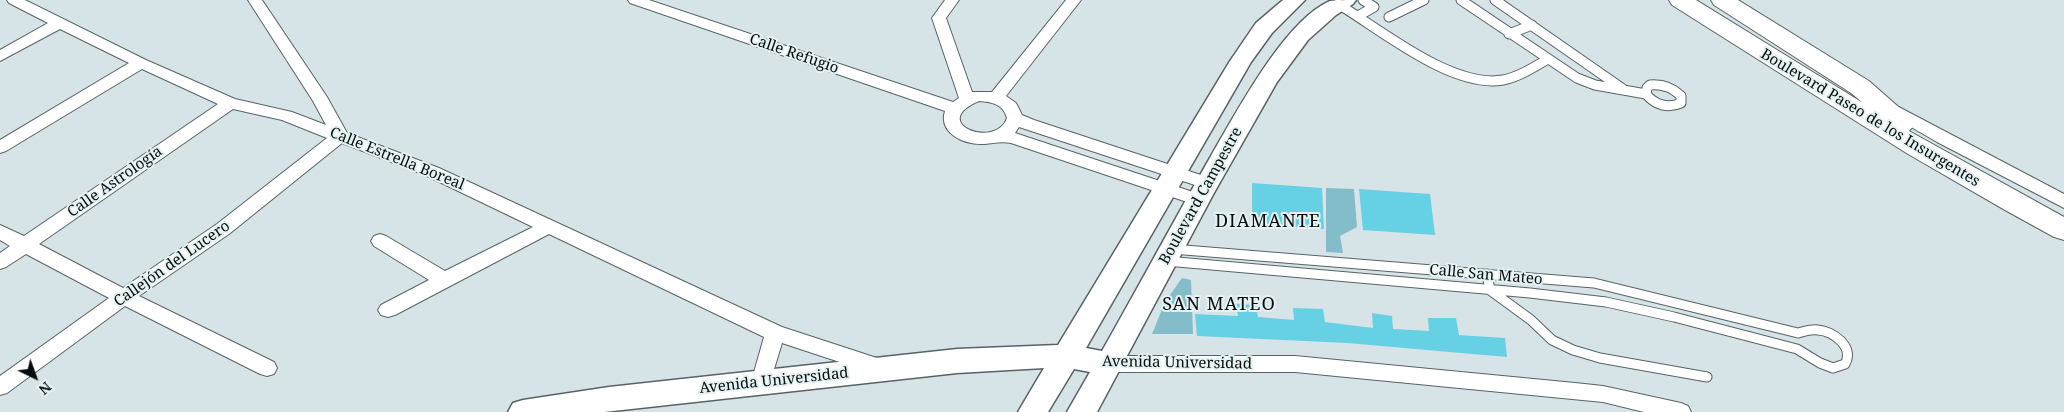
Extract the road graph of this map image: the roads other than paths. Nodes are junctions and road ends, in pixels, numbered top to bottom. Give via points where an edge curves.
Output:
1 (14, 0) edge
2 (255, 0) edge
3 (634, 0) edge
4 (952, 0) edge
5 (1074, 0) edge
6 (1295, 0) edge
7 (1363, 0) edge
8 (1424, 0) edge
9 (1461, 0) edge
10 (1495, 0) edge
11 (1660, 0) edge
12 (1680, 0) edge
13 (1701, 0) edge
14 (1722, 0) edge
15 (1347, 7) edge
16 (1374, 7) joint
17 (1389, 16) dead end
18 (61, 22) junction
19 (1532, 25) junction
20 (1509, 34) junction
21 (0, 56) edge
22 (1548, 60) junction
23 (141, 63) junction
24 (1625, 90) junction
25 (1646, 94) dead end
26 (996, 98) junction
27 (1877, 100) junction
28 (230, 103) junction
29 (961, 103) junction
30 (1015, 118) junction
31 (1891, 125) junction
32 (340, 136) junction
33 (1000, 136) junction
34 (0, 147) edge
35 (1170, 180) junction
36 (1203, 191) junction
37 (2064, 202) edge
38 (2064, 217) edge
39 (548, 228) junction
40 (2064, 230) edge
41 (0, 232) edge
42 (380, 241) dead end
43 (25, 245) junction
44 (1168, 255) junction
45 (0, 262) edge
46 (1341, 262) junction
47 (1487, 274) junction
48 (1342, 276) junction
49 (444, 280) junction
50 (1490, 290) junction
51 (124, 297) junction
52 (388, 310) dead end
53 (775, 333) junction
54 (1798, 333) junction
55 (1800, 350) junction
56 (1066, 356) junction
57 (1110, 364) junction
58 (267, 368) dead end
59 (884, 369) junction
60 (1707, 377) dead end
61 (761, 384) junction
62 (0, 387) edge
63 (523, 412) edge
64 (1033, 412) edge
65 (1082, 412) edge
66 (1681, 412) edge

1 - 18 street, Calle Estrella Boreal
2 - 32 street
3 - 29 street, Calle Refugio
4 - 29 street via 939,18
5 - 26 street
6 - 35 street via 1264,28 1241,60
7 - 16 lane
8 - 17 lane
9 - 20 lane
10 - 19 lane
11 - 31 main road via 1810,93 1854,116
12 - 31 main road, Boulevard Paseo de los Insurgentes
13 - 31 main road, Boulevard Paseo de los Insurgentes
14 - 27 main road
15 - 16 lane
15 - 22 lane via 1430,61 1469,78 1502,80
15 - 36 street, Boulevard Campestre via 1312,24 1287,50
18 - 21 street
18 - 23 street, Calle Estrella Boreal
19 - 20 lane
19 - 24 lane
20 - 22 lane
22 - 24 lane via 1586,82
23 - 28 street, Calle Estrella Boreal
23 - 34 street
24 - 25 lane
26 - 29 street via 982,96
26 - 30 street via 1010,106
27 - 31 main road
27 - 37 street
28 - 32 street, Calle Estrella Boreal via 286,116
28 - 43 street, Calle Astrología
29 - 33 street via 950,115 956,131 982,139
30 - 33 street via 1011,128
30 - 35 street
31 - 38 main road, Boulevard Paseo de los Insurgentes
31 - 40 main road, Boulevard Paseo de los Insurgentes via 2002,198
32 - 39 street, Calle Estrella Boreal via 433,172
32 - 51 street, Callejón del Lucero via 223,229
33 - 35 street
35 - 36 street
35 - 56 street
36 - 44 street, Boulevard Campestre
39 - 49 street
39 - 53 street, Calle Estrella Boreal
41 - 43 street
42 - 49 street
43 - 45 street, Calle Astrología
43 - 51 street
44 - 46 lane, Calle San Mateo
44 - 48 lane, Calle San Mateo
44 - 57 street, Boulevard Campestre
46 - 47 lane, Calle San Mateo
46 - 48 lane
47 - 50 lane
47 - 54 lane, Calle San Mateo via 1594,284
48 - 50 lane, Calle San Mateo
49 - 52 street
50 - 55 lane, Calle San Mateo via 1612,303
50 - 60 lane via 1552,340 1573,350 1600,358
51 - 58 street
51 - 62 street, Callejón del Lucero
53 - 59 street, Calle Estrella Boreal
53 - 61 street
54 - 55 lane
54 - 55 lane, Calle San Mateo via 1812,328 1836,336 1848,352 1847,362 1836,367 1825,366
56 - 57 street, Avenida Universidad
56 - 59 street, Avenida Universidad via 957,360
56 - 64 street
57 - 65 street, Boulevard Campestre
57 - 66 street, Avenida Universidad via 1295,364 1584,392
59 - 61 street, Avenida Universidad
61 - 63 street, Avenida Universidad via 610,399

